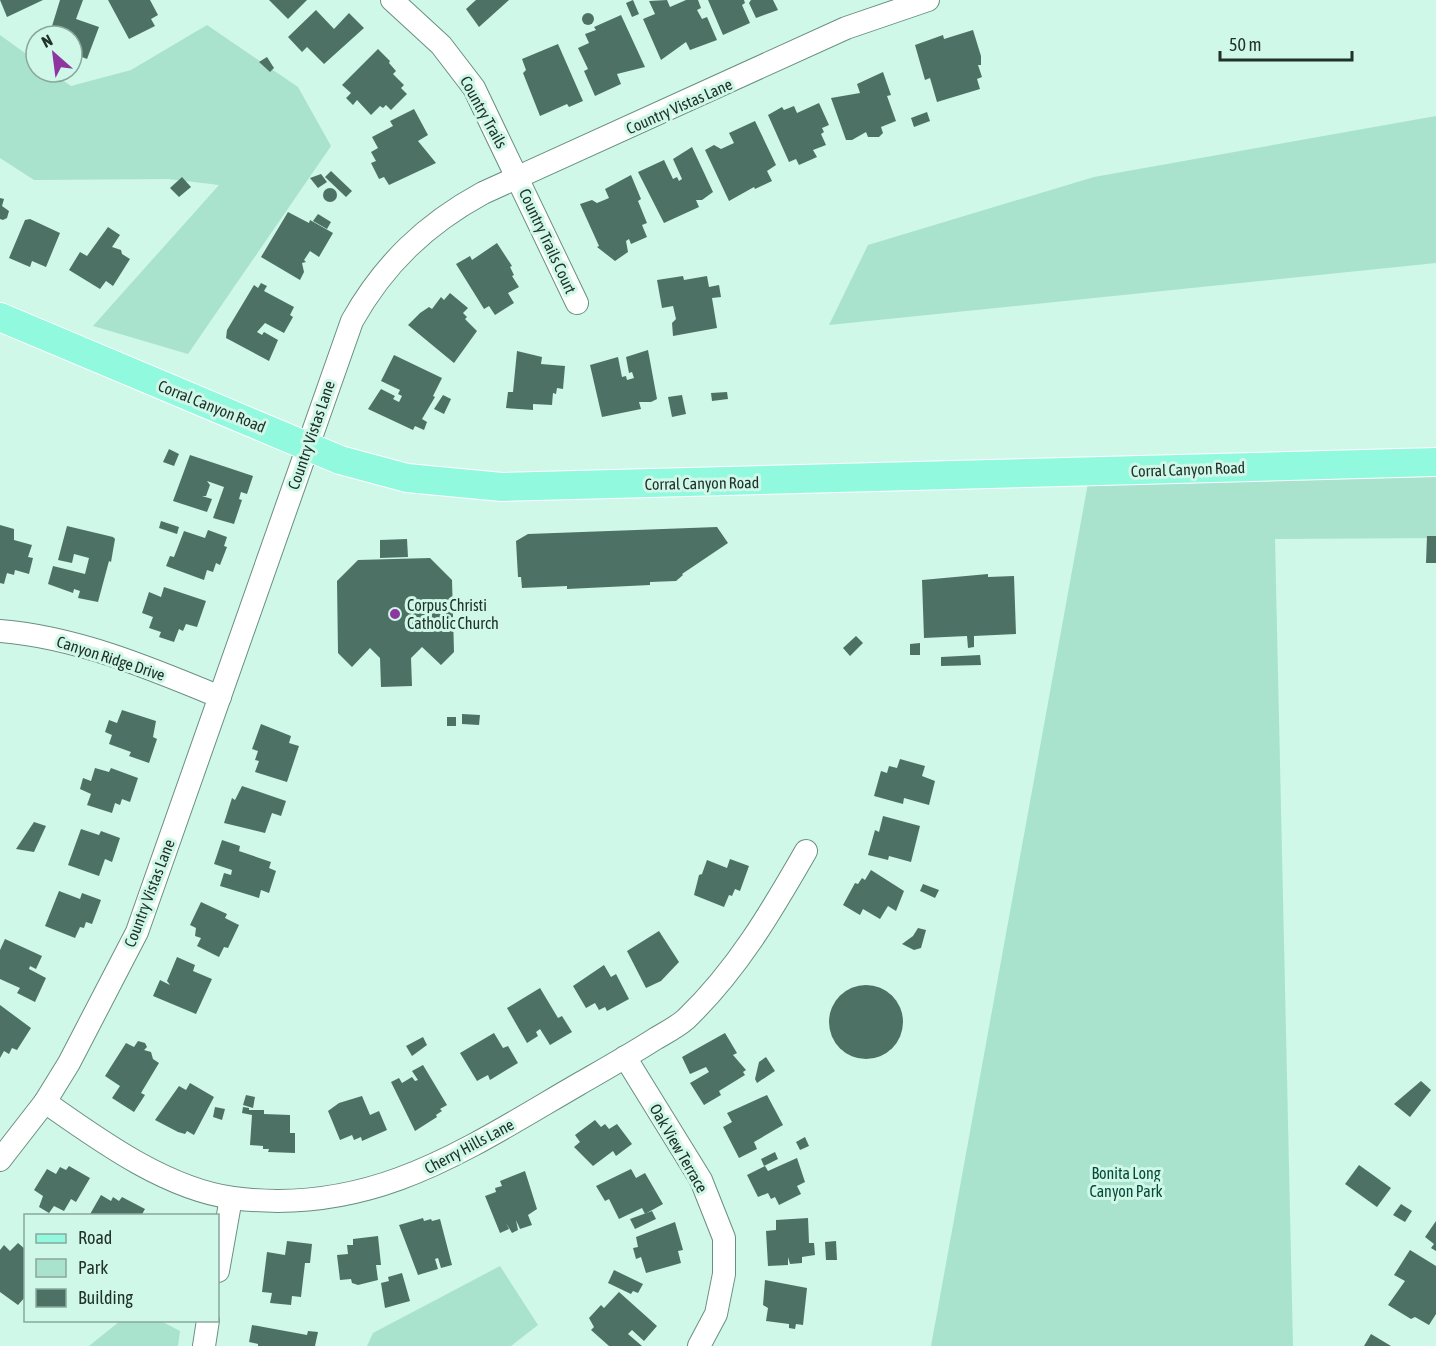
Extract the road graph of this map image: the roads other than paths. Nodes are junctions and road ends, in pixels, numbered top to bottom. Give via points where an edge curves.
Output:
1 (392, 0) edge
2 (928, 0) edge
3 (519, 178) junction
4 (577, 303) dead end
5 (0, 317) edge
6 (308, 447) junction
7 (1436, 462) edge
8 (0, 632) edge
9 (220, 697) junction
10 (806, 851) dead end
11 (625, 1057) junction
12 (45, 1102) junction
13 (0, 1160) edge
14 (231, 1198) junction
15 (219, 1265) edge
16 (208, 1322) edge
17 (204, 1346) edge
18 (699, 1346) edge

1 - 3 street, Country Trails via 441,45 474,88
2 - 3 street, Country Vistas Lane via 846,28
3 - 4 street, Country Trails Court
3 - 6 street, Country Vistas Lane via 483,193 441,218 405,249 375,284 352,321
5 - 6 main road, Corral Canyon Road
6 - 7 main road, Corral Canyon Road via 407,478 502,487
6 - 9 street, Country Vistas Lane
8 - 9 street, Canyon Ridge Drive via 88,647
9 - 12 street, Country Vistas Lane via 137,932
10 - 11 street, Cherry Hills Lane via 758,934 720,984 683,1022
11 - 14 street, Cherry Hills Lane via 450,1159 392,1184 324,1199
11 - 18 street, Oak View Terrace via 701,1180 724,1238 716,1314
12 - 13 street, Country Vistas Lane
12 - 14 street, Cherry Hills Lane via 117,1152 195,1188
14 - 15 street
16 - 17 street

